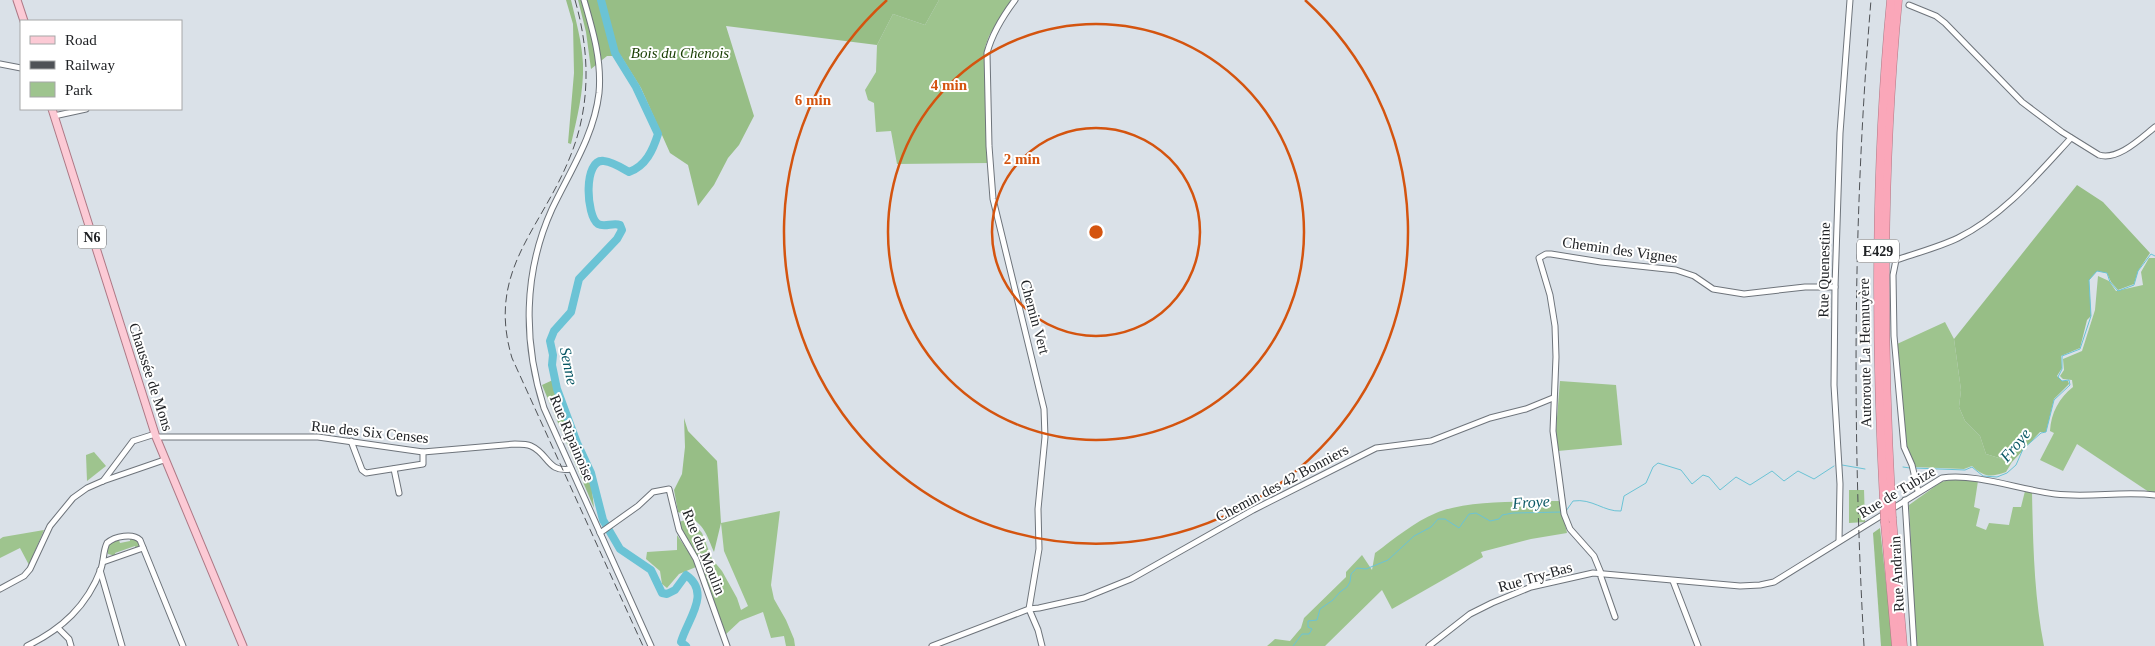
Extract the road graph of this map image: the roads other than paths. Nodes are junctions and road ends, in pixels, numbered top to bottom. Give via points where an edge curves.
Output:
1 (17, 0) edge
2 (584, 0) edge
3 (1015, 0) edge
4 (1850, 0) edge
5 (1891, 0) edge
6 (1898, 0) edge
7 (1909, 5) dead end
8 (24, 20) edge
9 (0, 64) edge
10 (20, 68) edge
11 (52, 110) edge
12 (81, 110) edge
13 (54, 116) junction
14 (2155, 127) edge
15 (2071, 138) junction
16 (1835, 287) junction
17 (1553, 398) junction
18 (156, 435) junction
19 (351, 440) junction
20 (423, 452) junction
21 (164, 460) junction
22 (570, 468) junction
23 (394, 470) junction
24 (103, 481) junction
25 (1918, 491) junction
26 (399, 493) dead end
27 (2155, 495) edge
28 (1887, 500) junction
29 (1905, 500) junction
30 (1889, 521) junction
31 (602, 532) junction
32 (1839, 542) junction
33 (143, 548) junction
34 (102, 562) junction
35 (100, 570) junction
36 (1602, 573) junction
37 (1783, 577) joint
38 (1673, 581) junction
39 (0, 590) edge
40 (1029, 609) junction
41 (1615, 616) dead end
42 (59, 628) junction
43 (27, 646) edge
44 (71, 646) edge
45 (122, 646) edge
46 (183, 646) edge
47 (243, 646) edge
48 (651, 646) edge
49 (727, 646) edge
50 (932, 646) edge
51 (1042, 646) edge
52 (1430, 646) edge
53 (1698, 646) edge
54 (1896, 646) edge
55 (1903, 646) edge
56 (1914, 646) edge

1 - 8 main road
2 - 22 street, Rue Ripainoise via 599,62 596,112 581,153 544,227 534,264 529,304 530,346 538,390
3 - 40 street, Chemin Vert via 990,42 987,68 993,198 1044,409 1039,549
4 - 16 street, Rue Quenestine
5 - 28 highway, Autoroute La Hennuyère / E429 via 1882,116 1878,273 1879,411
6 - 28 highway, Autoroute La Hennuyère / E429 via 1889,116 1885,238
7 - 15 street via 1945,23 2016,96
9 - 10 street
11 - 13 main road, Chaussée de Mons / N6
12 - 13 street
13 - 18 main road, Chaussée de Mons / N6
14 - 15 street via 2110,156 2099,155
15 - 25 street via 2021,192 1974,229 1944,244 1896,260 1893,275 1894,336 1904,447
16 - 17 street, Chemin des Vignes via 1744,294 1713,289 1694,276 1676,270 1546,254 1540,258 1555,326
16 - 32 street, Rue Quenestine via 1834,385 1840,484
17 - 36 street, Rue Try-Bas via 1554,442 1567,524 1594,556
17 - 40 street, Chemin des 42 Bonniers via 1431,441 1376,448 1253,510 1131,579 1084,598
18 - 19 street, Rue des Six Censes
18 - 21 main road, Chaussée de Mons / N6
18 - 24 street via 133,441
19 - 20 street, Rue des Six Censes
19 - 23 street via 363,473
20 - 22 street, Rue des Six Censes via 530,445 544,454 556,469
20 - 23 street via 423,464
21 - 24 street
21 - 47 main road, Chaussée de Mons / N6
22 - 31 street, Rue Ripainoise
23 - 26 street
24 - 39 street via 73,498 50,526 30,569
25 - 27 street, Rue de Tubize via 1952,476 2055,494
25 - 29 street, Rue de Tubize
28 - 30 highway, Autoroute La Hennuyère / E429, bridge
29 - 32 street, Rue de Tubize
29 - 56 street, Rue Andrain
30 - 54 highway, Autoroute La Hennuyère / E429
30 - 55 highway, Autoroute La Hennuyère / E429
31 - 48 street, Rue Ripainoise
31 - 49 street, Rue du Moulin via 654,492 669,489 679,530 696,558
32 - 37 street, Rue de Tubize
33 - 34 street
33 - 34 street via 135,536 111,540
33 - 46 street
34 - 35 street
35 - 42 street via 83,601
35 - 45 street
36 - 38 street, Rue Try-Bas
36 - 41 street, Rue Try-Bas
36 - 52 street, Rue Try-Bas via 1532,587 1492,603 1470,614
37 - 38 street, Rue Try-Bas via 1760,585
38 - 53 street
40 - 50 street, Chemin des 42 Bonniers
40 - 51 street
42 - 43 street
42 - 44 street

